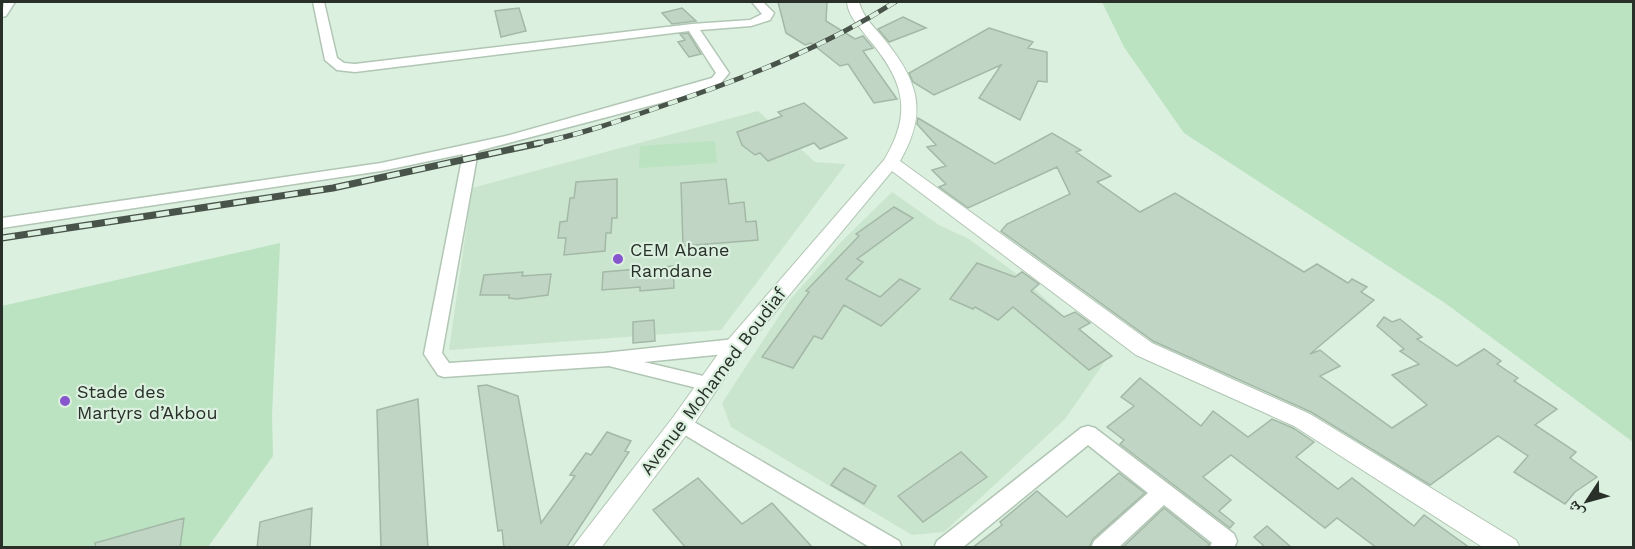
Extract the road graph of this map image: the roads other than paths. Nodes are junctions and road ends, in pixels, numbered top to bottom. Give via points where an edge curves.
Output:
1 (9, 2) edge
2 (318, 2) edge
3 (757, 2) edge
4 (853, 2) edge
5 (2, 14) edge
6 (692, 27) junction
7 (471, 148) junction
8 (891, 162) junction
9 (2, 223) edge
10 (735, 346) junction
11 (604, 360) junction
12 (709, 384) junction
13 (682, 423) junction
14 (1163, 492) junction
15 (585, 548) edge
16 (891, 548) edge
17 (945, 548) edge
18 (1102, 548) edge
19 (1220, 548) edge
20 (1507, 548) edge

1 - 5 street
2 - 6 street via 331,60 346,68
3 - 6 street via 768,13 760,20
4 - 8 street, Avenue Mohamed Boudiaf via 862,23 894,62 909,102 910,122
6 - 7 street via 723,70 716,81
7 - 9 street via 381,167
7 - 11 street via 433,354 439,366 444,370
8 - 10 street, Avenue Mohamed Boudiaf
8 - 20 street via 1144,349 1302,420
10 - 11 street
10 - 12 street, Avenue Mohamed Boudiaf
11 - 12 street
12 - 13 street, Avenue Mohamed Boudiaf
13 - 15 street, Avenue Mohamed Boudiaf
13 - 16 street
14 - 17 street via 1088,434
14 - 18 street
14 - 19 street via 1226,541

